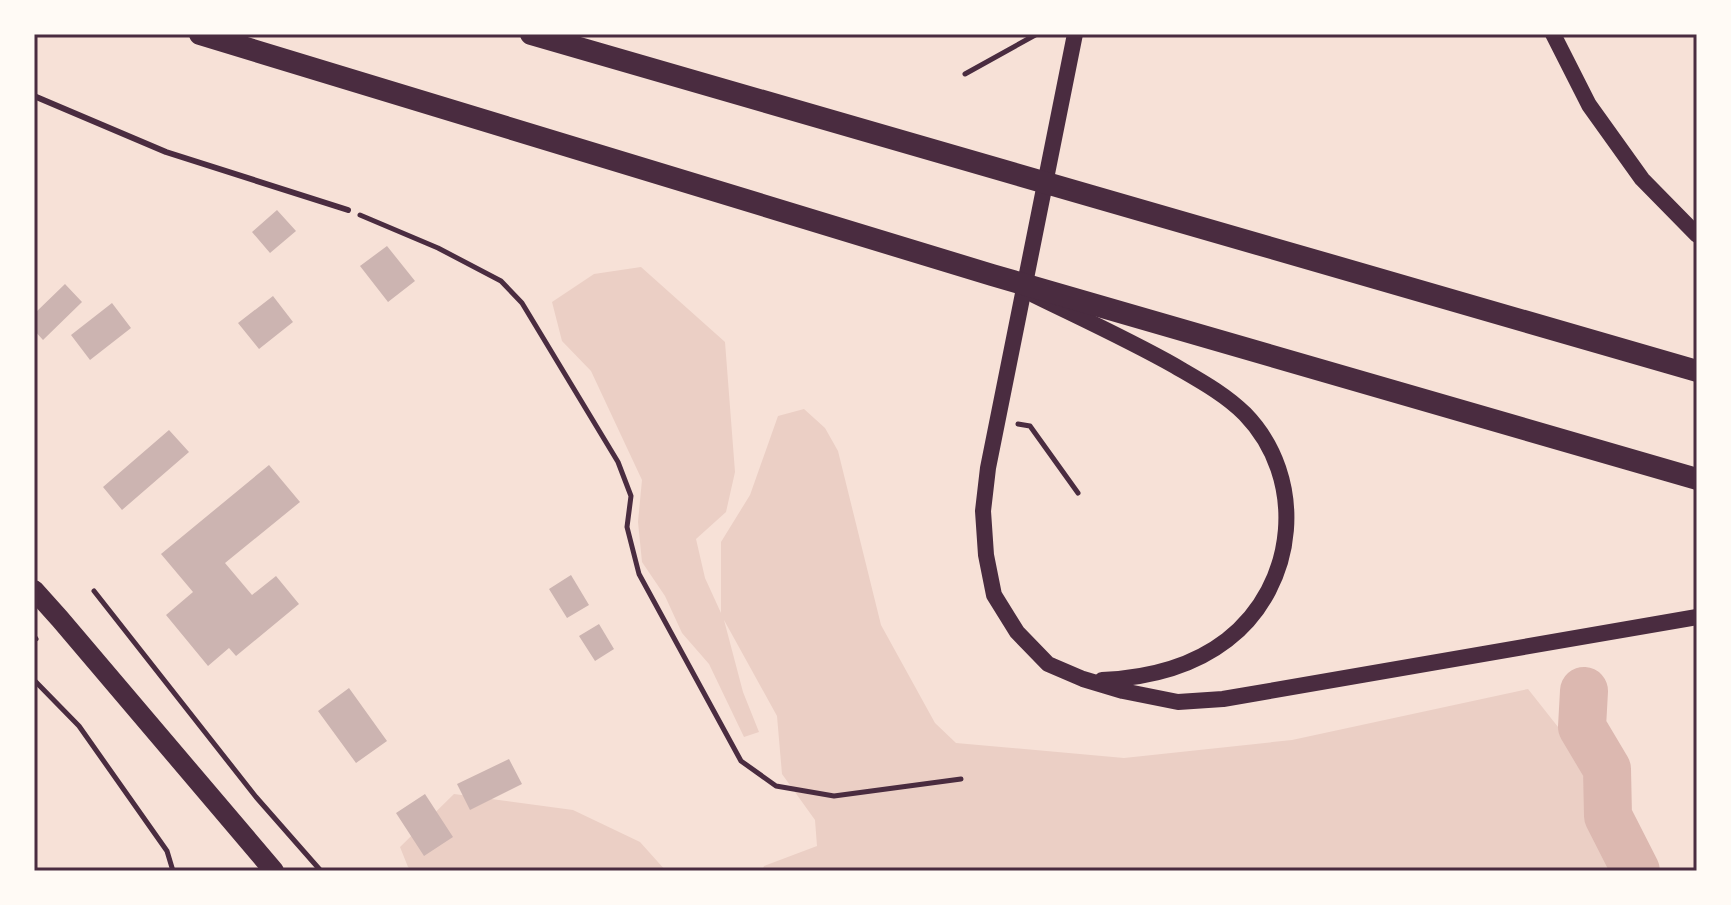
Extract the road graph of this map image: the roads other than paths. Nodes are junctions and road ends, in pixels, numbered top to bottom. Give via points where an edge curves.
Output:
1 (190, 34) edge
2 (200, 34) edge
3 (531, 34) edge
4 (1553, 34) edge
5 (1074, 37) edge
6 (222, 42) junction
7 (34, 96) edge
8 (348, 210) road end
9 (1697, 235) edge
10 (992, 275) junction
11 (1697, 371) edge
12 (1697, 479) edge
13 (34, 590) edge
14 (1697, 617) edge
15 (1083, 679) junction
16 (274, 871) edge

1 - 6 main road
2 - 6 highway
3 - 11 highway
4 - 9 main road via 1589,105 1642,179
5 - 15 main road via 983,511 994,595 1017,632 1048,664
6 - 10 highway
7 - 8 lane via 166,152
10 - 12 highway
10 - 15 main road via 1209,386 1260,432 1282,479 1287,504 1283,555 1263,602 1246,622 1227,640 1165,671 1126,679
13 - 16 main road
14 - 15 main road via 1223,699 1178,702

